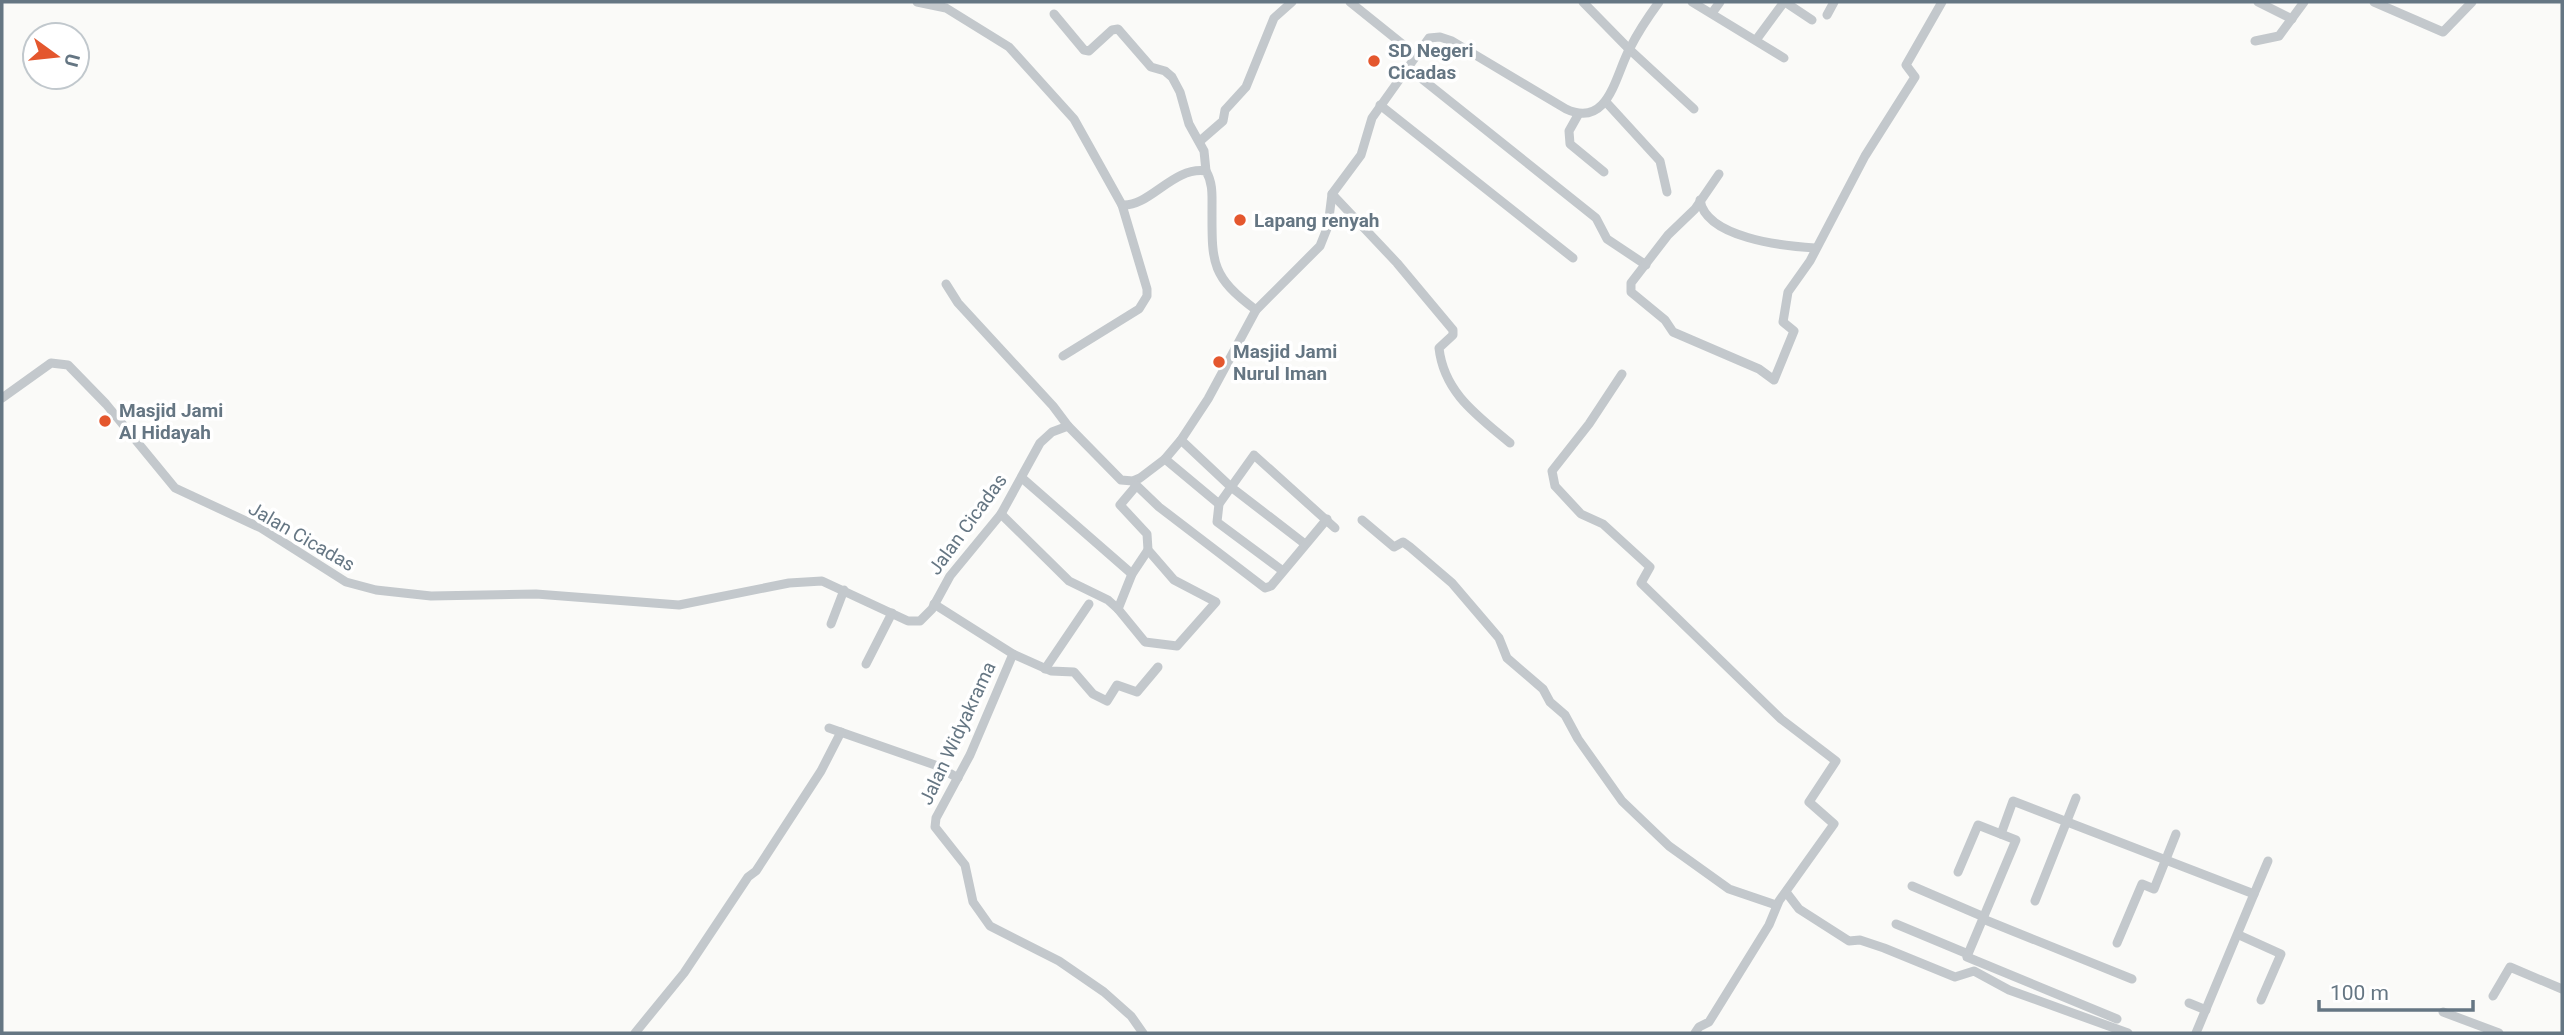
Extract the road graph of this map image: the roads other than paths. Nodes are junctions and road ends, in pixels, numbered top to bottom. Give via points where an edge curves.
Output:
1 (916, 2) edge
2 (1292, 2) edge
3 (1350, 2) edge
4 (1583, 2) edge
5 (1659, 2) edge
6 (1692, 2) edge
7 (1720, 2) edge
8 (1784, 2) edge
9 (1835, 2) edge
10 (1942, 2) edge
11 (2258, 2) edge
12 (2304, 2) edge
13 (2374, 2) edge
14 (2472, 2) edge
15 (1712, 13) junction
16 (1054, 14) dead end
17 (1827, 15) dead end
18 (2292, 19) junction
19 (1812, 20) dead end
20 (1755, 40) junction
21 (2255, 41) dead end
22 (1629, 49) junction
23 (1416, 55) junction
24 (1784, 58) dead end
25 (1407, 67) junction
26 (1606, 102) junction
27 (1380, 105) junction
28 (1694, 109) dead end
29 (1578, 115) junction
30 (1200, 141) junction
31 (1206, 171) junction
32 (1604, 172) dead end
33 (1719, 174) dead end
34 (1667, 192) dead end
35 (1332, 194) junction
36 (1700, 198) junction
37 (1122, 205) junction
38 (1815, 248) junction
39 (1573, 258) dead end
40 (1646, 265) junction
41 (946, 284) dead end
42 (1256, 310) junction
43 (1063, 356) dead end
44 (1622, 373) dead end
45 (2, 398) edge
46 (1068, 426) junction
47 (1181, 440) junction
48 (1510, 443) dead end
49 (1166, 459) junction
50 (1022, 478) junction
51 (1135, 484) junction
52 (1231, 487) junction
53 (1219, 504) junction
54 (1000, 514) junction
55 (1327, 519) junction
56 (1362, 520) dead end
57 (1335, 528) dead end
58 (1305, 544) junction
59 (1148, 550) junction
60 (1283, 571) junction
61 (1132, 574) junction
62 (844, 590) junction
63 (934, 604) junction
64 (1089, 604) dead end
65 (1118, 609) junction
66 (892, 613) junction
67 (831, 624) dead end
68 (1013, 654) junction
69 (866, 664) dead end
70 (1158, 667) dead end
71 (1045, 669) junction
72 (829, 728) dead end
73 (841, 732) junction
74 (958, 778) junction
75 (2076, 798) dead end
76 (2067, 822) junction
77 (2001, 834) junction
78 (2176, 834) dead end
79 (2166, 861) junction
80 (2268, 861) dead end
81 (1958, 873) dead end
82 (1912, 887) dead end
83 (1786, 892) junction
84 (2254, 894) junction
85 (2035, 901) dead end
86 (1776, 905) junction
87 (1983, 918) junction
88 (1896, 924) dead end
89 (2239, 935) junction
90 (2117, 943) dead end
91 (1968, 954) junction
92 (2132, 979) dead end
93 (2562, 989) edge
94 (2493, 996) dead end
95 (2261, 1000) dead end
96 (2189, 1003) dead end
97 (2206, 1010) junction
98 (2443, 1012) dead end
99 (2117, 1019) dead end
100 (635, 1033) edge
101 (1143, 1033) edge
102 (1695, 1033) edge
103 (2128, 1033) edge
104 (2196, 1033) edge
105 (2499, 1033) edge

1 - 37 street via 946,8 1009,47 1074,118
2 - 30 street via 1274,18 1246,87 1225,110 1223,121
3 - 23 street
4 - 22 street
5 - 22 street
6 - 15 street
7 - 15 street
8 - 19 street
8 - 20 street
9 - 17 street
10 - 38 street via 1906,65 1915,77
11 - 18 street
12 - 18 street
13 - 14 street via 2443,32
15 - 20 street
16 - 30 street via 1089,51 1112,30 1120,31 1151,67 1172,77
18 - 21 street via 2279,36
20 - 24 street
22 - 26 street
22 - 28 street
23 - 25 street
23 - 29 street via 1429,38 1440,37
25 - 27 street
25 - 40 street via 1596,218 1607,239
26 - 29 street via 1589,114
26 - 34 street via 1660,160
27 - 35 street via 1371,118 1361,155
27 - 39 street
29 - 32 street via 1569,131 1570,144
30 - 31 street
31 - 37 street via 1191,171
31 - 42 street via 1211,184 1211,251 1216,267 1235,295
33 - 36 street
35 - 42 street via 1320,246
35 - 48 street via 1454,331 1439,348 1443,368 1473,414
36 - 38 street via 1702,209 1716,226 1760,240
36 - 40 street
37 - 43 street via 1147,289 1144,302
38 - 40 street via 1788,292 1783,322 1794,331 1774,380 1673,332 1631,292 1631,283
41 - 46 street
42 - 47 street
44 - 83 street via 1552,471 1552,481 1586,518 1603,524 1650,567 1642,585 1781,719 1835,760 1809,802 1834,824
45 - 62 street, Jalan Cicadas via 51,363 68,365 175,488 261,528 360,588 431,596 536,594 657,605 679,605 810,580
46 - 50 street, Jalan Cicadas via 1040,443
46 - 51 street via 1109,471
47 - 49 street
47 - 52 street
49 - 51 street
49 - 53 street
50 - 54 street, Jalan Cicadas
50 - 61 street
51 - 59 street via 1120,505 1147,534
51 - 60 street via 1261,586 1271,586
52 - 53 street
52 - 55 street via 1256,455
52 - 58 street
53 - 60 street via 1217,522 1223,529
54 - 63 street, Jalan Cicadas via 950,576
54 - 65 street via 1069,581
55 - 57 street
55 - 58 street
56 - 86 street via 1394,547 1403,542 1452,583 1499,638 1507,658 1565,715 1622,800 1669,846 1729,889
58 - 60 street
59 - 61 street
59 - 65 street via 1182,587 1215,600 1215,604 1181,645 1170,647 1145,642
61 - 65 street
62 - 66 street, Jalan Cicadas
62 - 67 street
63 - 66 street, Jalan Cicadas via 925,618 915,622
63 - 68 street, Jalan Widyakrama
64 - 71 street
66 - 69 street
68 - 71 street
68 - 74 street, Jalan Widyakrama
70 - 71 street via 1137,692 1117,685 1107,701 1093,694 1074,671
72 - 73 street
73 - 74 street via 935,765
73 - 100 street via 757,871
74 - 101 street, Jalan Widyakrama via 936,818 936,827 965,865 980,915 990,926 1059,961 1104,992
75 - 76 street
76 - 77 street via 2013,801
76 - 79 street
76 - 85 street
77 - 81 street via 1978,825
77 - 87 street via 2016,840
78 - 79 street
79 - 84 street
79 - 90 street via 2154,889 2142,884
80 - 84 street
82 - 87 street
83 - 86 street
83 - 103 street via 1799,909 1849,941 1884,948 1955,977 1974,971 2009,990
84 - 89 street
86 - 102 street via 1769,925 1709,1022
87 - 91 street
87 - 92 street
88 - 91 street
89 - 95 street via 2281,954
89 - 97 street
91 - 99 street
93 - 94 street via 2508,967
96 - 97 street
97 - 104 street
98 - 105 street

